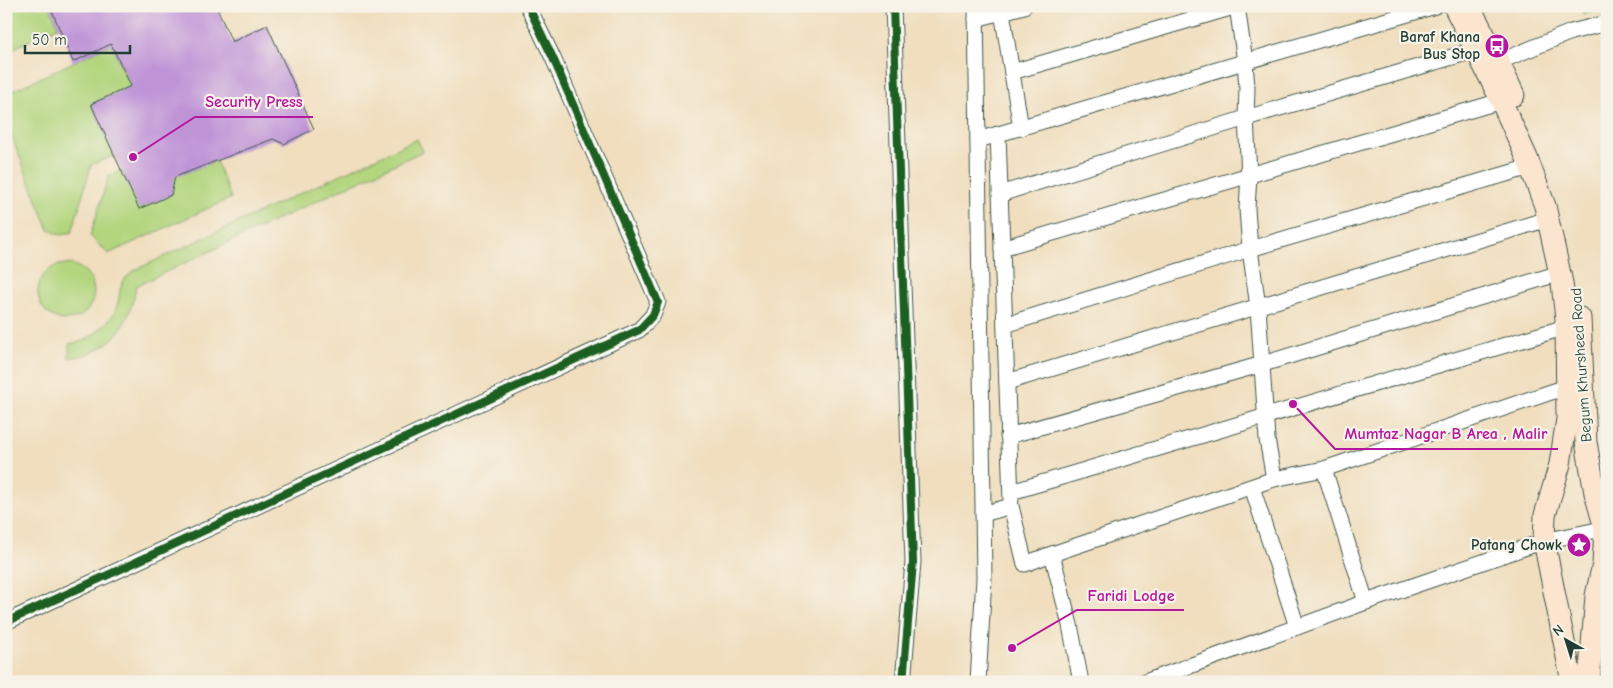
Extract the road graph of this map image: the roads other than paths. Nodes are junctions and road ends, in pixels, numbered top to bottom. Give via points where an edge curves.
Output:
1 (528, 6) edge
2 (893, 6) edge
3 (1237, 6) edge
4 (1436, 6) edge
5 (1454, 6) edge
6 (1469, 6) edge
7 (1013, 9) edge
8 (976, 13) edge
9 (1607, 23) edge
10 (1486, 60) junction
11 (1245, 62) junction
12 (1012, 72) junction
13 (1501, 101) junction
14 (1246, 118) junction
15 (1021, 128) junction
16 (998, 134) junction
17 (978, 140) junction
18 (1530, 167) junction
19 (1249, 175) junction
20 (1000, 194) junction
21 (1548, 219) junction
22 (1002, 248) junction
23 (1250, 250) junction
24 (1560, 273) junction
25 (1258, 307) junction
26 (1004, 325) junction
27 (1566, 328) junction
28 (1262, 364) junction
29 (1007, 382) junction
30 (1566, 387) junction
31 (1265, 418) junction
32 (1008, 436) junction
33 (1324, 469) junction
34 (1274, 480) junction
35 (1252, 487) junction
36 (1011, 499) junction
37 (983, 514) junction
38 (1606, 528) edge
39 (1544, 541) junction
40 (1052, 554) junction
41 (1366, 602) junction
42 (6, 622) edge
43 (1297, 627) junction
44 (903, 682) edge
45 (978, 682) edge
46 (1081, 682) edge
47 (1145, 682) edge
48 (1571, 682) edge
49 (1589, 682) edge

1 - 42 street via 658,302 653,315 639,330
2 - 44 street via 913,562
3 - 11 street
3 - 12 street
4 - 11 street
5 - 10 main road, Begum Khursheed Road
6 - 10 main road, Begum Khursheed Road
7 - 8 street
7 - 12 street
8 - 17 street
9 - 10 street
10 - 13 main road, Begum Khursheed Road
10 - 14 street
10 - 38 main road, Begum Khursheed Road via 1530,133 1556,201 1580,317 1586,442 1595,493
11 - 14 street
11 - 15 street
12 - 15 street
13 - 18 main road, Begum Khursheed Road
13 - 19 street
14 - 19 street
14 - 20 street
15 - 16 street
16 - 17 street
16 - 20 street
17 - 37 street
18 - 21 main road, Begum Khursheed Road
18 - 23 street
19 - 22 street
19 - 23 street
20 - 22 street
21 - 24 main road, Begum Khursheed Road
21 - 25 street
22 - 26 street
23 - 25 street
23 - 26 street
24 - 27 main road, Begum Khursheed Road
24 - 28 street
25 - 28 street
25 - 29 street
26 - 29 street
27 - 30 main road, Begum Khursheed Road
27 - 31 street
28 - 31 street
28 - 32 street
29 - 32 street
30 - 33 street
30 - 39 main road, Begum Khursheed Road via 1567,419 1560,464 1545,515
31 - 34 street
31 - 36 street
32 - 36 street
33 - 34 street
33 - 41 street
34 - 35 street
35 - 40 street
35 - 43 street
36 - 37 street
36 - 40 street via 1025,564
37 - 45 street via 984,578
38 - 39 street
38 - 49 main road, Begum Khursheed Road
39 - 41 street
39 - 48 main road, Begum Khursheed Road
40 - 46 street
41 - 43 street
43 - 47 street

